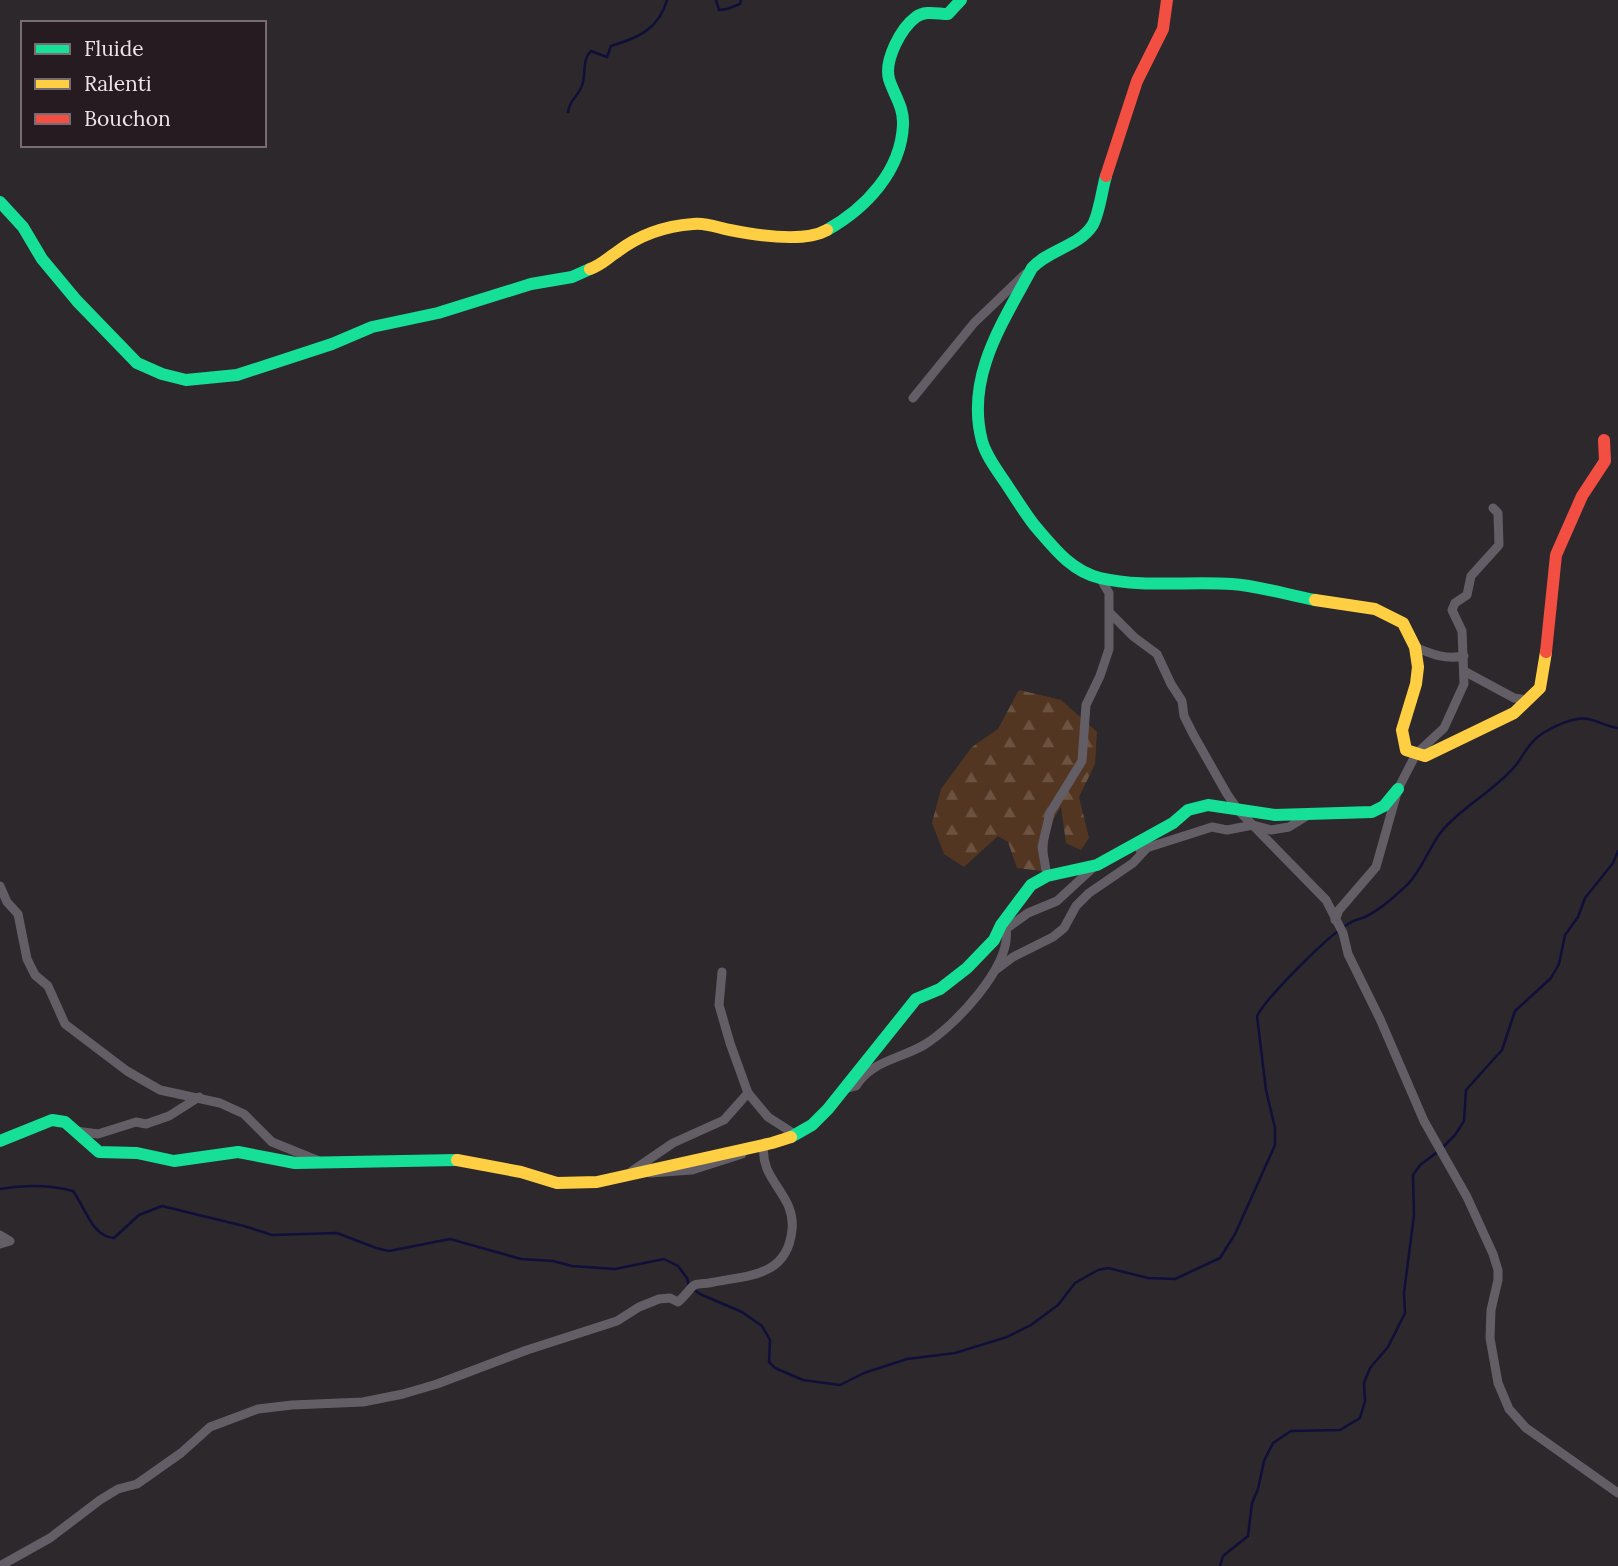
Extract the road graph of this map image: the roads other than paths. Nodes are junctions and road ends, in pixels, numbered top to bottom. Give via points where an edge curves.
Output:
1 (961, 0) edge
2 (1169, 0) edge
3 (0, 202) edge
4 (1032, 268) junction
5 (914, 398) dead end
6 (1604, 440) dead end
7 (1493, 508) dead end
8 (1100, 578) junction
9 (1110, 613) junction
10 (1415, 647) junction
11 (1464, 656) junction
12 (1464, 671) junction
13 (1527, 700) junction
14 (1416, 754) junction
15 (1398, 789) junction
16 (1239, 811) junction
17 (1312, 813) junction
18 (1253, 825) junction
19 (1146, 849) junction
20 (1125, 850) junction
21 (1097, 865) junction
22 (1047, 876) junction
23 (0, 886) edge
24 (1339, 927) junction
25 (1006, 929) junction
26 (994, 940) junction
27 (994, 971) junction
28 (722, 972) dead end
29 (843, 1089) junction
30 (748, 1093) junction
31 (199, 1097) junction
32 (74, 1131) junction
33 (796, 1135) junction
34 (0, 1141) edge
35 (768, 1144) junction
36 (323, 1163) junction
37 (630, 1174) junction
38 (0, 1235) edge
39 (0, 1244) edge
40 (1618, 1493) edge
41 (0, 1566) edge

1 - 3 street via 948,14 917,16 900,37 889,68 904,125 898,159 870,196 830,229 787,237 696,223 659,229 616,252 607,262 572,277 372,327 236,375 186,380 137,363 77,302
2 - 4 street via 1163,29 1137,81 1112,152 1093,225
4 - 5 street via 974,323
4 - 8 street via 991,344 980,378 977,403 982,442 1045,538 1082,572
6 - 13 street via 1605,461 1582,496 1556,555 1540,688
7 - 11 street via 1498,513 1499,545 1471,576 1467,595 1452,610 1462,631
8 - 9 street via 1109,593
8 - 10 street via 1235,584 1375,608 1403,623
9 - 16 street via 1157,654 1182,701 1193,734
9 - 22 street via 1109,649 1086,705 1082,761 1051,813 1042,847
10 - 11 street via 1451,659
10 - 14 street via 1416,684 1402,730 1406,750
11 - 12 street
12 - 13 street via 1514,698
12 - 14 street via 1464,684 1444,728
13 - 14 street via 1503,719 1424,756
14 - 15 street
15 - 17 street via 1372,812
15 - 24 street via 1376,867 1339,910
16 - 17 street
16 - 18 street
16 - 20 street via 1208,805 1188,810
17 - 18 street via 1289,827 1271,830
18 - 19 street via 1227,830 1212,827
18 - 24 street via 1326,900
19 - 20 street
19 - 27 street via 1089,893 1053,937
20 - 21 street
21 - 22 street
21 - 25 street via 1057,901
22 - 26 street via 1031,885
23 - 31 street via 18,914 27,959 35,975 48,986 65,1024 160,1090
24 - 40 street via 1424,1121 1493,1254 1499,1280 1490,1338 1498,1383 1509,1409 1526,1428
25 - 26 street
25 - 27 street via 1007,939
26 - 29 street via 940,989 916,999
27 - 29 street via 935,1037 873,1066 856,1086
28 - 30 street via 719,1005
29 - 33 street via 813,1125
30 - 33 street via 768,1117
30 - 37 street via 724,1120 673,1143
31 - 32 street via 146,1124 136,1122 98,1134
31 - 36 street via 244,1114 272,1142
32 - 34 street via 65,1122 52,1120
32 - 36 street via 99,1152 174,1161 238,1152 295,1163
33 - 35 street
35 - 37 street
35 - 41 street via 764,1165 792,1212 788,1250 776,1266 691,1290 678,1302 659,1299 617,1321 403,1394 363,1402 258,1409 210,1427 137,1484 118,1489 50,1538
36 - 37 street via 462,1160 557,1183 597,1182
38 - 39 street via 10,1241

